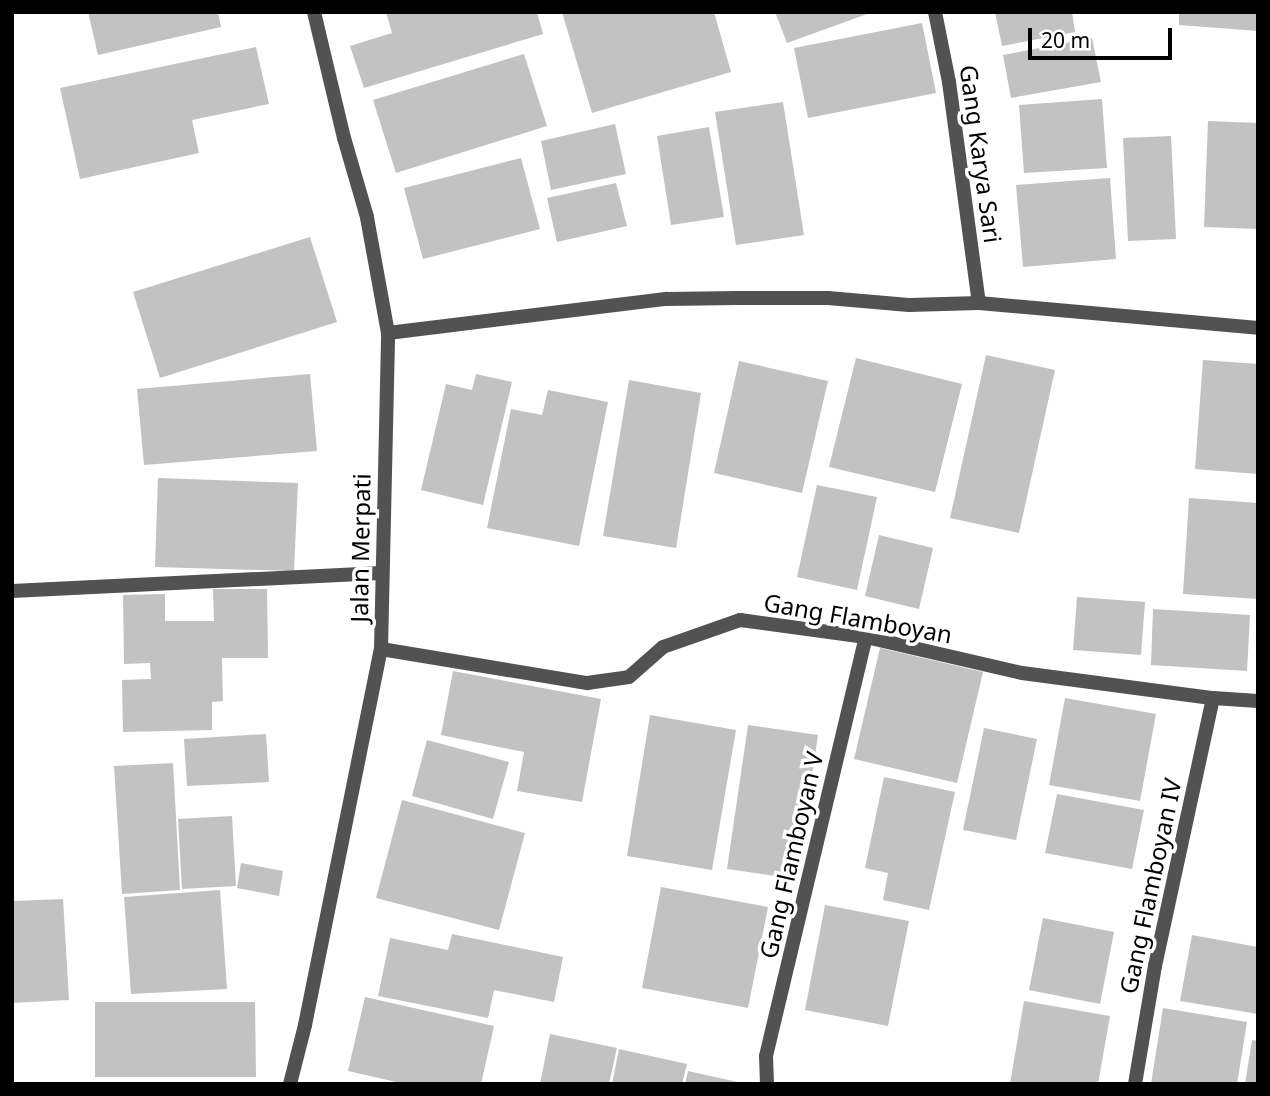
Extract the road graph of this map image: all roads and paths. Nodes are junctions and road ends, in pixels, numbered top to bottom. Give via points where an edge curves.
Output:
1 (314, 12) edge
2 (934, 12) edge
3 (979, 303) junction
4 (1258, 328) edge
5 (388, 332) junction
6 (381, 573) junction
7 (12, 591) edge
8 (866, 637) junction
9 (381, 649) junction
10 (1213, 698) junction
11 (1258, 701) edge
12 (290, 1084) edge
13 (767, 1084) edge
14 (1135, 1084) edge

1 - 5 street, Jalan Merpati via 367,217
2 - 3 street, Gang Karya Sari via 949,82
3 - 4 street
3 - 5 street via 666,299
5 - 6 street, Jalan Merpati
6 - 7 street
6 - 9 street, Jalan Merpati
8 - 9 street, Gang Flamboyan via 740,620 663,647 629,677 587,682
8 - 10 street, Gang Flamboyan via 1022,673
8 - 13 street, Gang Flamboyan V via 766,1056
9 - 12 street, Jalan Merpati
10 - 11 street, Gang Flamboyan
10 - 14 street, Gang Flamboyan IV via 1155,966

